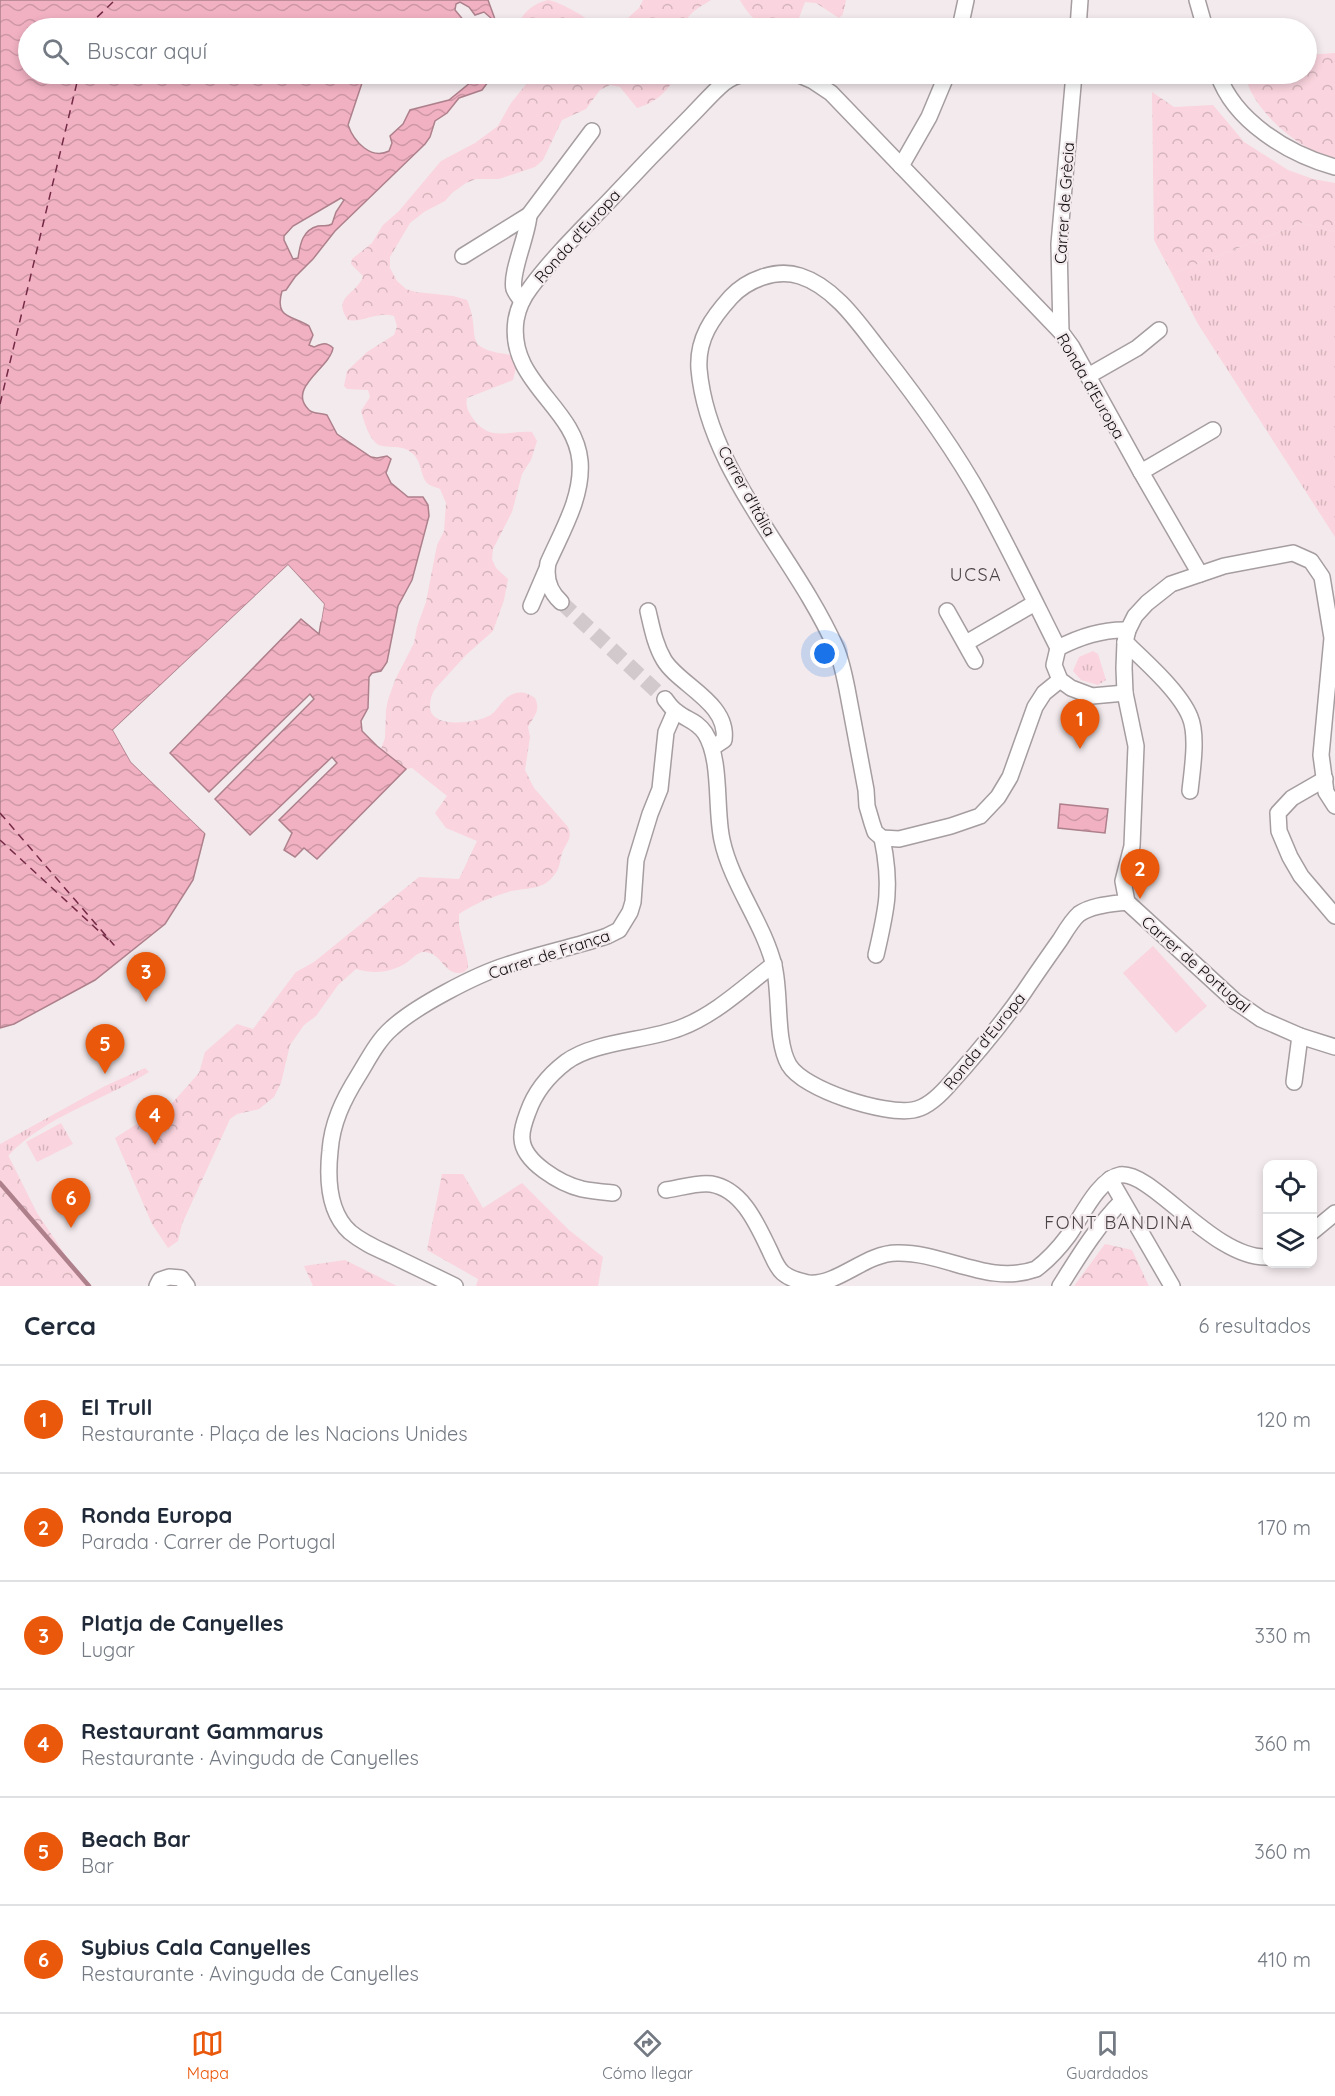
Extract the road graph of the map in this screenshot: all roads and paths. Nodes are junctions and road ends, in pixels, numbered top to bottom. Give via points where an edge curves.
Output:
1 (966, 0) edge
2 (1080, 0) edge
3 (1197, 0) edge
4 (962, 18) edge
5 (1079, 18) edge
6 (1202, 18) edge
7 (723, 84) edge
8 (818, 84) edge
9 (943, 84) edge
10 (1073, 84) edge
11 (1221, 84) edge
12 (592, 131) dead end
13 (901, 166) junction
14 (1335, 167) edge
15 (529, 215) junction
16 (463, 256) dead end
17 (522, 301) junction
18 (1159, 330) dead end
19 (1061, 332) junction
20 (1088, 376) junction
21 (1213, 430) dead end
22 (1141, 472) junction
23 (546, 571) junction
24 (1200, 574) junction
25 (561, 602) tunnel mouth
26 (1035, 603) junction
27 (531, 606) dead end
28 (648, 611) dead end
29 (947, 611) dead end
30 (1127, 636) junction
31 (1334, 637) edge
32 (966, 643) junction
33 (1058, 648) junction
34 (975, 661) dead end
35 (1060, 680) junction
36 (1125, 693) junction
37 (665, 699) tunnel mouth
38 (677, 712) junction
39 (712, 748) junction
40 (1325, 779) junction
41 (1190, 791) dead end
42 (1335, 806) edge
43 (882, 838) junction
44 (1127, 903) junction
45 (1335, 916) edge
46 (876, 955) dead end
47 (774, 964) junction
48 (1300, 1036) junction
49 (1335, 1047) edge
50 (1294, 1082) dead end
51 (1110, 1179) junction
52 (666, 1190) dead end
53 (613, 1193) dead end
54 (1122, 1201) junction
55 (1335, 1213) edge
56 (1317, 1228) edge
57 (1263, 1257) edge
58 (157, 1286) edge
59 (187, 1286) edge
60 (455, 1286) edge
61 (1060, 1286) edge
62 (1172, 1286) edge

1 - 4 street
2 - 5 street
3 - 6 street
7 - 17 street, Ronda d'Europa via 544,270
8 - 13 street, Ronda d'Europa via 831,93
9 - 13 street
10 - 19 street, Carrer de Grècia via 1059,244
11 - 14 street via 1236,108 1261,131 1315,162
12 - 15 street
13 - 19 street, Ronda d'Europa
15 - 16 street
15 - 17 street via 513,287
17 - 23 street, Ronda d'Europa via 516,319 520,359 569,428 580,461 578,488
18 - 20 street via 1137,348
19 - 20 street, Ronda d'Europa
20 - 22 street, Ronda d'Europa
21 - 22 street
22 - 24 street, Ronda d'Europa
23 - 25 street via 549,587
23 - 27 street, Ronda d'Europa
24 - 30 street via 1171,584 1147,603 1135,616
24 - 31 street via 1293,553 1311,561 1322,577
26 - 32 street
26 - 33 street, Carrer d'Itàlia
26 - 43 street, Carrer d'Itàlia via 981,498 925,409 838,302 798,275 771,274 736,292 716,313 701,347 699,367 709,419 729,466 837,650 867,806 875,832
28 - 39 street via 663,659 707,700 720,720 724,740
29 - 32 street
30 - 33 street via 1119,629 1077,638
30 - 36 street
30 - 41 street via 1190,717
31 - 40 street via 1321,755
32 - 34 street
33 - 35 street via 1054,665
35 - 36 street via 1092,696
35 - 43 street via 1035,707 1010,777 980,816 899,839
36 - 44 street via 1136,746 1132,846 1123,881
37 - 38 street, Ronda d'Europa
38 - 39 street, Ronda d'Europa via 699,725
38 - 60 street, Carrer de França via 666,732 660,789 636,860 633,902 626,922 607,936 506,965 416,1010 382,1037 337,1115 328,1173 334,1209 340,1220 364,1242
39 - 47 street, Ronda d'Europa via 721,840
40 - 42 street via 1326,792
40 - 45 street via 1292,798 1278,813 1279,831 1301,876
43 - 46 street, Carrer d'Itàlia via 888,866 887,907
44 - 47 street, Ronda d'Europa via 1105,904 1079,914 1018,1001 954,1079 930,1102 912,1110 867,1105 837,1095 795,1073 785,1057
44 - 48 street, Carrer de Portugal via 1235,1001 1261,1019
47 - 53 street via 700,1019 659,1035 580,1054 547,1079 530,1106 522,1131 526,1152 556,1178 580,1189
48 - 49 street, Carrer de Portugal
48 - 50 street
51 - 52 street via 1048,1259 1021,1276 999,1280 978,1277 925,1257 895,1253 870,1260 828,1281 796,1281 781,1272 746,1208 731,1191 711,1184
51 - 54 street
51 - 57 street via 1128,1176 1145,1184 1232,1250
54 - 61 street via 1090,1238
54 - 62 street
55 - 56 street
58 - 59 street via 169,1277 181,1278

